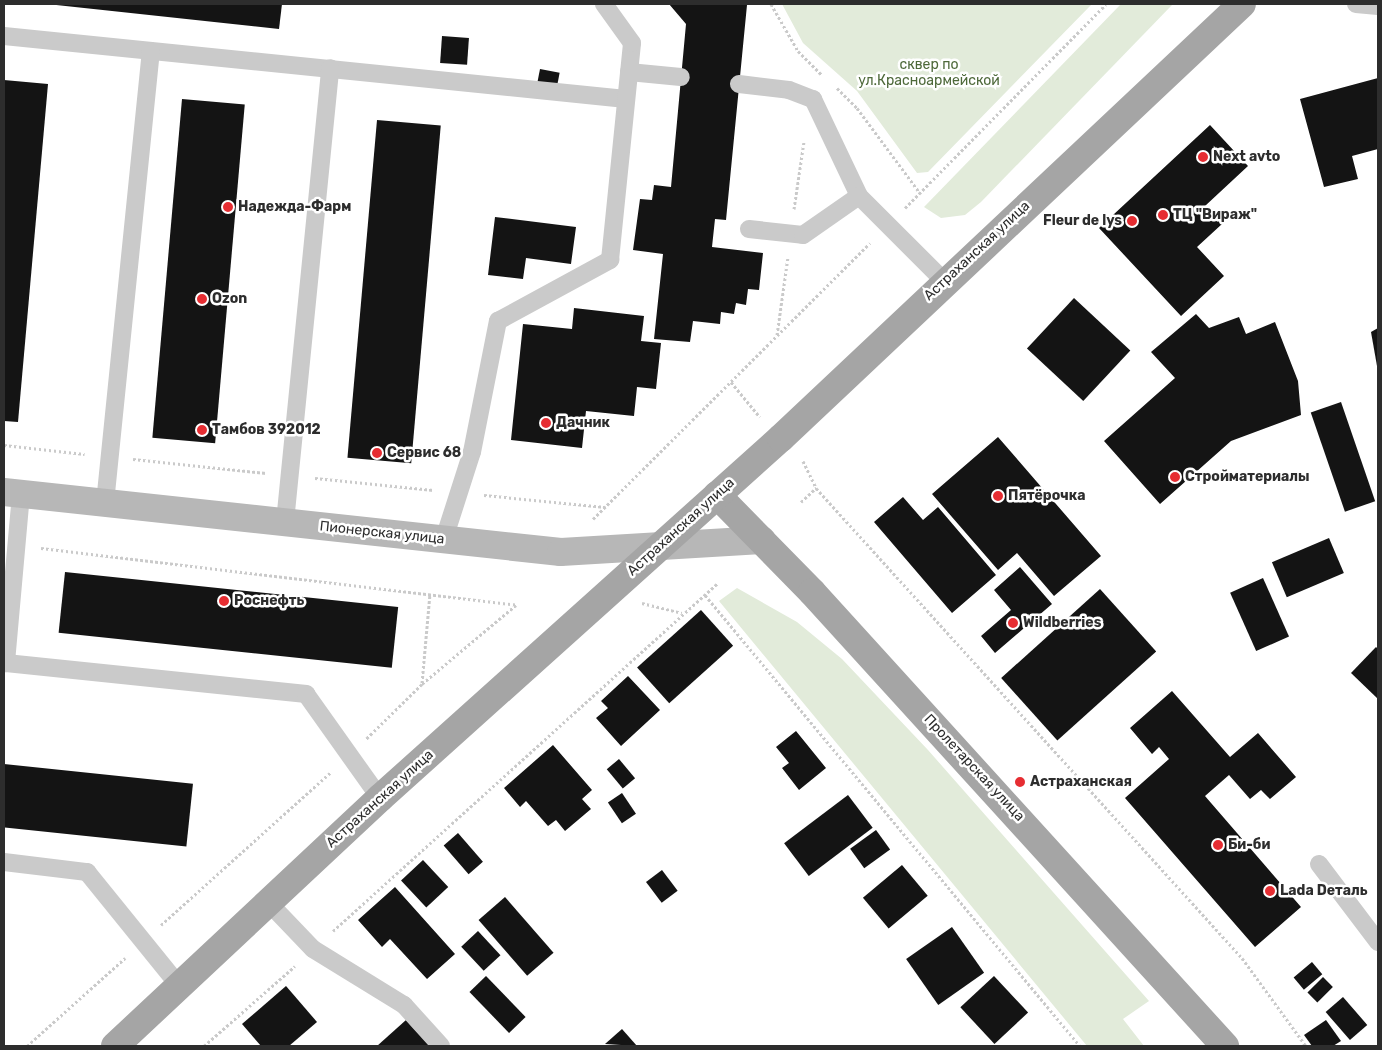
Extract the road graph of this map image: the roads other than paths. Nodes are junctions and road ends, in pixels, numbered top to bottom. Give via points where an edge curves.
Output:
1 (604, 4) edge
2 (1242, 4) edge
3 (1356, 4) edge
4 (1378, 6) edge
5 (4, 36) edge
6 (151, 51) junction
7 (330, 68) junction
8 (629, 72) junction
9 (681, 78) dead end
10 (739, 84) dead end
11 (626, 99) junction
12 (860, 196) junction
13 (749, 229) dead end
14 (944, 281) junction
15 (13, 493) edge
16 (717, 495) junction
17 (105, 503) junction
18 (285, 522) junction
19 (444, 539) junction
20 (762, 540) junction
21 (657, 549) junction
22 (5, 663) edge
23 (380, 798) junction
24 (4, 862) edge
25 (1319, 864) dead end
26 (268, 902) junction
27 (1378, 942) edge
28 (180, 986) junction
29 (122, 1044) edge
30 (441, 1046) edge
31 (1225, 1046) edge

1 - 8 lane via 632,43
2 - 14 main road, Астраханская улица
3 - 4 lane
5 - 6 lane
6 - 7 lane
6 - 17 lane
7 - 11 lane
7 - 18 lane
8 - 9 lane
8 - 11 lane
10 - 12 lane via 789,90 813,99
11 - 19 lane via 610,260 498,322 472,452
12 - 13 lane via 803,235
12 - 14 lane
14 - 16 main road, Астраханская улица
15 - 17 main road, Пионерская улица
15 - 22 lane
16 - 20 main road, Пролетарская улица
16 - 21 main road, Астраханская улица
17 - 18 main road, Пионерская улица
18 - 19 main road, Пионерская улица
19 - 21 main road, Пионерская улица via 561,552
20 - 21 main road, Пионерская улица
20 - 31 main road, Пролетарская улица
21 - 23 main road, Астраханская улица
22 - 23 lane via 306,694
23 - 26 main road, Астраханская улица
24 - 28 lane via 87,872
25 - 27 lane
26 - 28 main road, Астраханская улица
26 - 30 lane via 314,949 404,1005
28 - 29 main road, Астраханская улица

